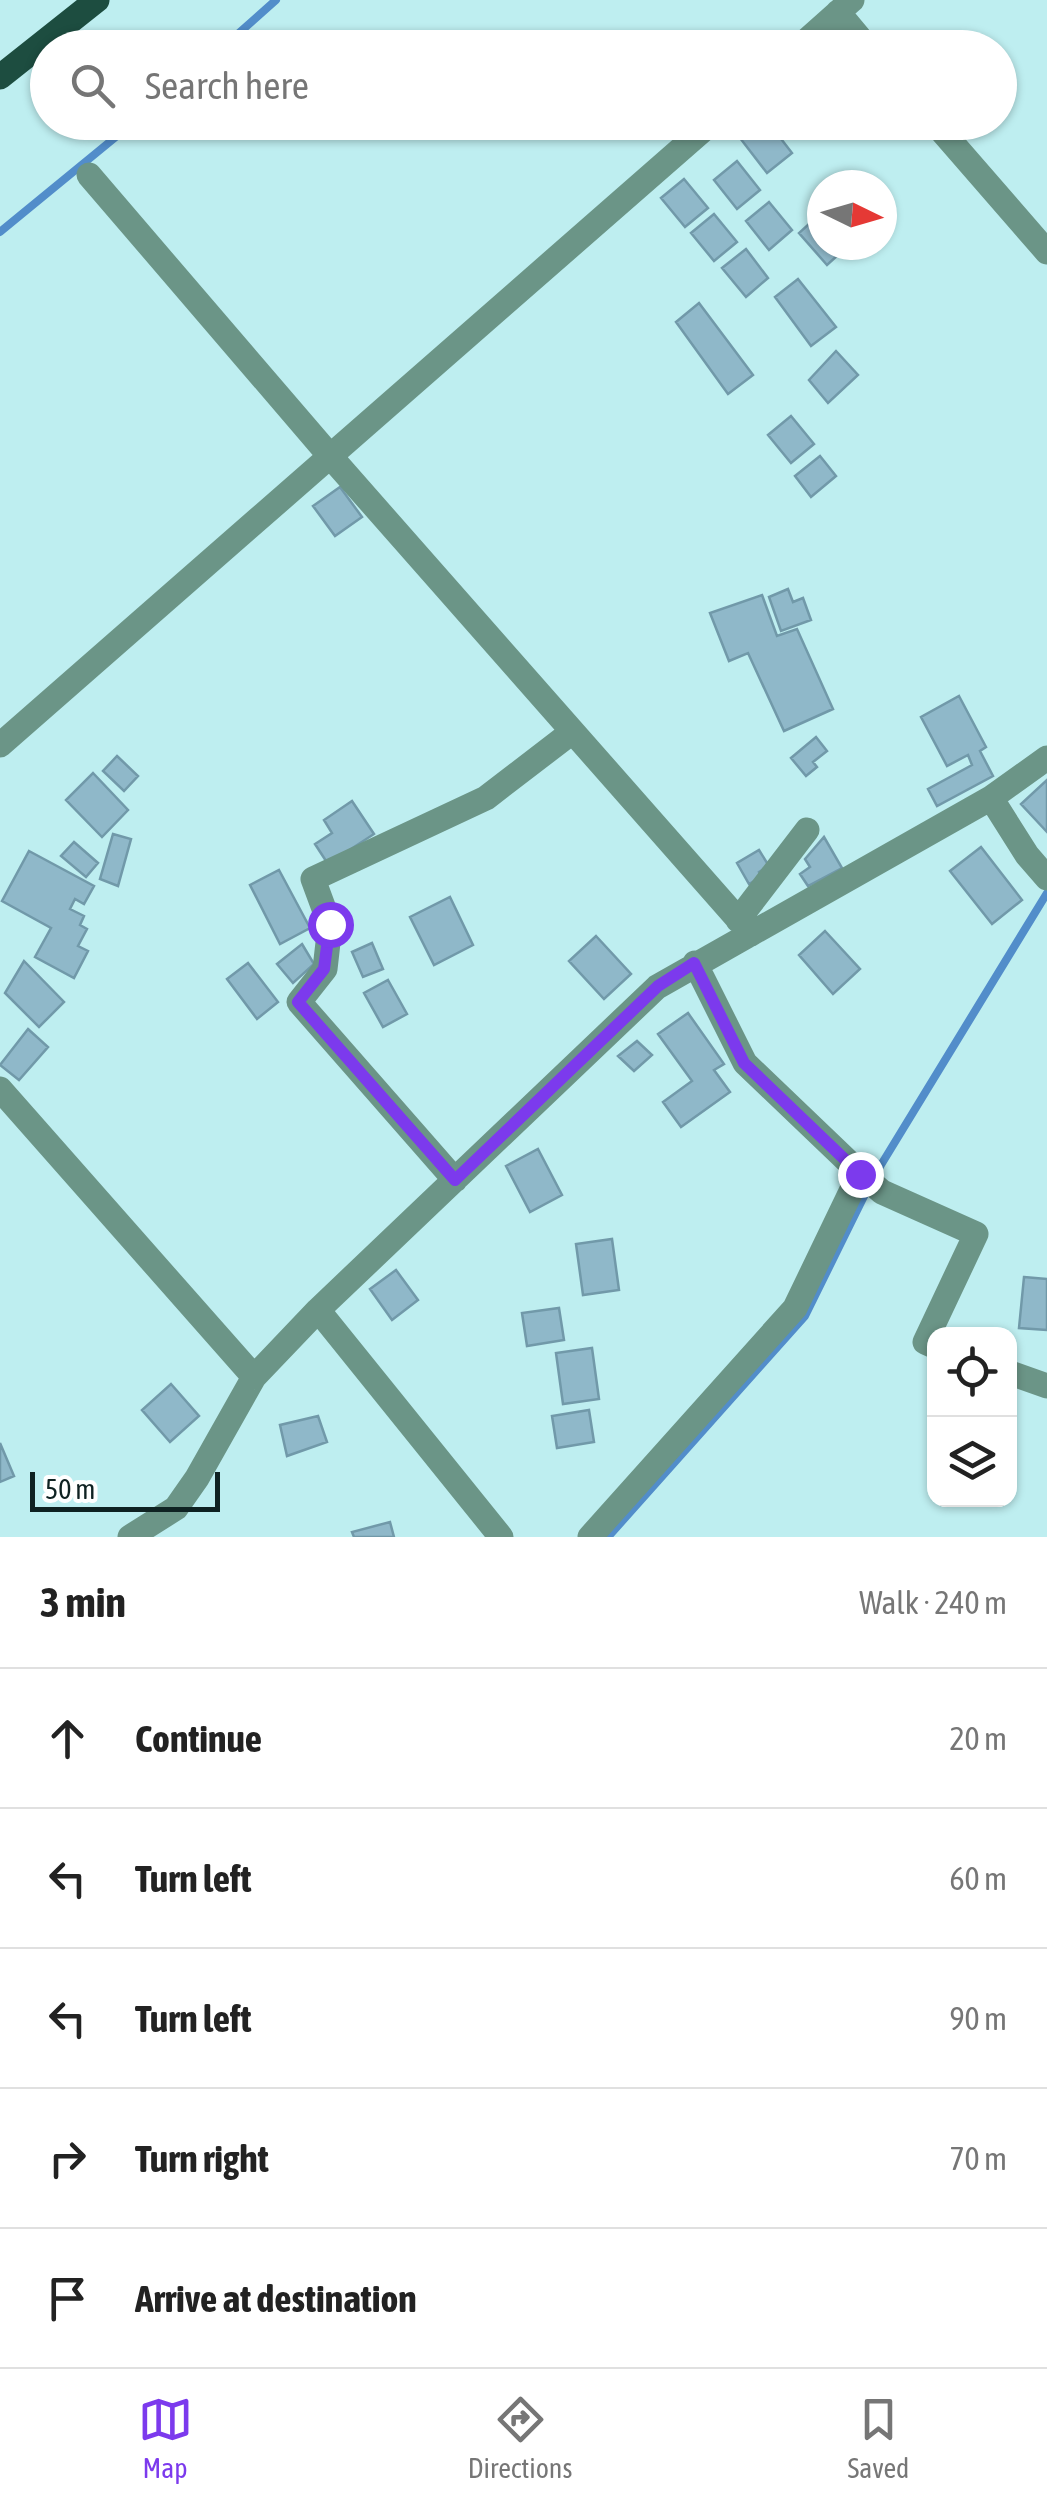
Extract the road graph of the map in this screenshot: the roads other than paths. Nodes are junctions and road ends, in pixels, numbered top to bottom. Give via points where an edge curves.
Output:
1 (96, 0) edge
2 (845, 6) edge
3 (59, 30) edge
4 (818, 30) edge
5 (858, 30) edge
6 (30, 53) edge
7 (0, 77) edge
8 (691, 140) edge
9 (950, 140) edge
10 (88, 175) dead end
11 (1047, 252) edge
12 (330, 456) junction
13 (572, 732) junction
14 (0, 745) edge
15 (1047, 758) edge
16 (991, 798) junction
17 (807, 830) dead end
18 (1044, 874) edge
19 (745, 927) junction
20 (694, 963) junction
21 (0, 1089) edge
22 (861, 1174) junction
23 (455, 1180) junction
24 (318, 1310) junction
25 (932, 1327) edge
26 (1017, 1375) edge
27 (254, 1377) junction
28 (1047, 1386) edge
29 (130, 1537) edge
30 (501, 1537) edge
31 (590, 1537) edge

1 - 3 main road
2 - 4 street
2 - 5 street
6 - 7 main road
8 - 12 street
9 - 11 street
10 - 12 street
12 - 13 street
12 - 14 street
13 - 19 street
13 - 23 street via 486,798 313,879 330,924 324,969 298,1002
15 - 16 street
16 - 18 street
16 - 19 street
17 - 19 street
19 - 20 street
20 - 22 street via 744,1063
20 - 23 street via 658,986
21 - 27 street
22 - 25 street via 882,1192 976,1234
22 - 31 street via 795,1308
23 - 24 street
24 - 27 street
24 - 30 street
26 - 28 street
27 - 29 street via 176,1508

